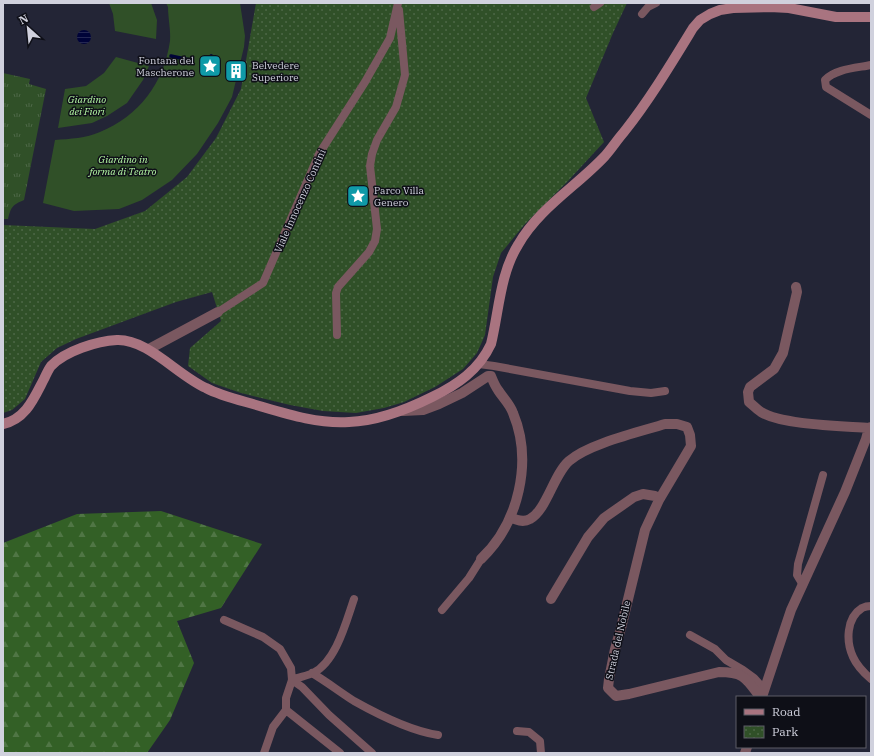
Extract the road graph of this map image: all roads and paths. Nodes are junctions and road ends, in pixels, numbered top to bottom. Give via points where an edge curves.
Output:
1 (398, 3) edge
2 (656, 3) edge
3 (719, 7) edge
4 (642, 14) dead end
5 (871, 17) edge
6 (871, 65) edge
7 (871, 115) edge
8 (796, 287) dead end
9 (218, 312) joint
10 (337, 335) dead end
11 (149, 349) junction
12 (479, 364) junction
13 (665, 391) dead end
14 (400, 411) junction
15 (3, 424) edge
16 (870, 427) edge
17 (823, 475) dead end
18 (658, 500) junction
19 (510, 517) junction
20 (481, 559) joint
21 (803, 585) junction
22 (354, 599) dead end
23 (552, 599) dead end
24 (871, 606) edge
25 (442, 610) dead end
26 (224, 620) dead end
27 (690, 636) dead end
28 (312, 673) junction
29 (871, 679) edge
30 (292, 680) junction
31 (762, 694) edge
32 (286, 710) junction
33 (517, 731) dead end
34 (438, 735) dead end
35 (264, 753) edge
36 (340, 753) edge
37 (372, 753) edge
38 (541, 753) edge

1 - 9 lane, Viale Innocenzo Contini via 390,38 319,154 263,283
1 - 10 lane via 405,75 396,107 372,154 370,166 377,229 375,242 338,287
2 - 4 lane
3 - 5 street via 789,8 836,17
3 - 12 street via 693,28 660,83 605,156 539,216 518,244 506,272 491,344
6 - 7 lane via 837,72 825,80 826,86
8 - 16 street via 783,353 774,369 750,387 749,402 761,412 788,420
9 - 11 street, Viale Innocenzo Contini
11 - 14 street via 206,389 282,412 312,419 348,422 363,421
11 - 15 street via 132,342 116,340 88,346 62,357 50,367 28,408 19,417
12 - 13 lane via 630,391
12 - 14 street via 462,380 443,392
14 - 19 street via 423,410 439,404 491,376 512,410 522,450 521,478
16 - 21 street via 846,492
17 - 21 lane via 796,575
18 - 19 street, Strada del Nobile via 690,446 687,427 678,424 665,424 577,455 562,470 531,519 524,521
18 - 23 street via 656,496 643,494 634,497 604,518 588,537
18 - 31 street, Strada del Nobile via 645,530 615,649 608,688 616,696 719,672 734,672
19 - 20 street via 492,549
20 - 25 lane
21 - 31 street via 791,610
22 - 28 lane via 330,658
24 - 29 lane via 862,608 852,618 848,632 853,657 861,670
26 - 30 lane via 263,637 280,649 291,668
27 - 31 lane via 715,649 726,660 743,670
28 - 30 lane
28 - 34 lane via 355,701 391,720
30 - 32 lane via 286,698
30 - 37 lane
32 - 35 lane via 272,726
32 - 36 lane
33 - 38 lane via 529,732 540,741

